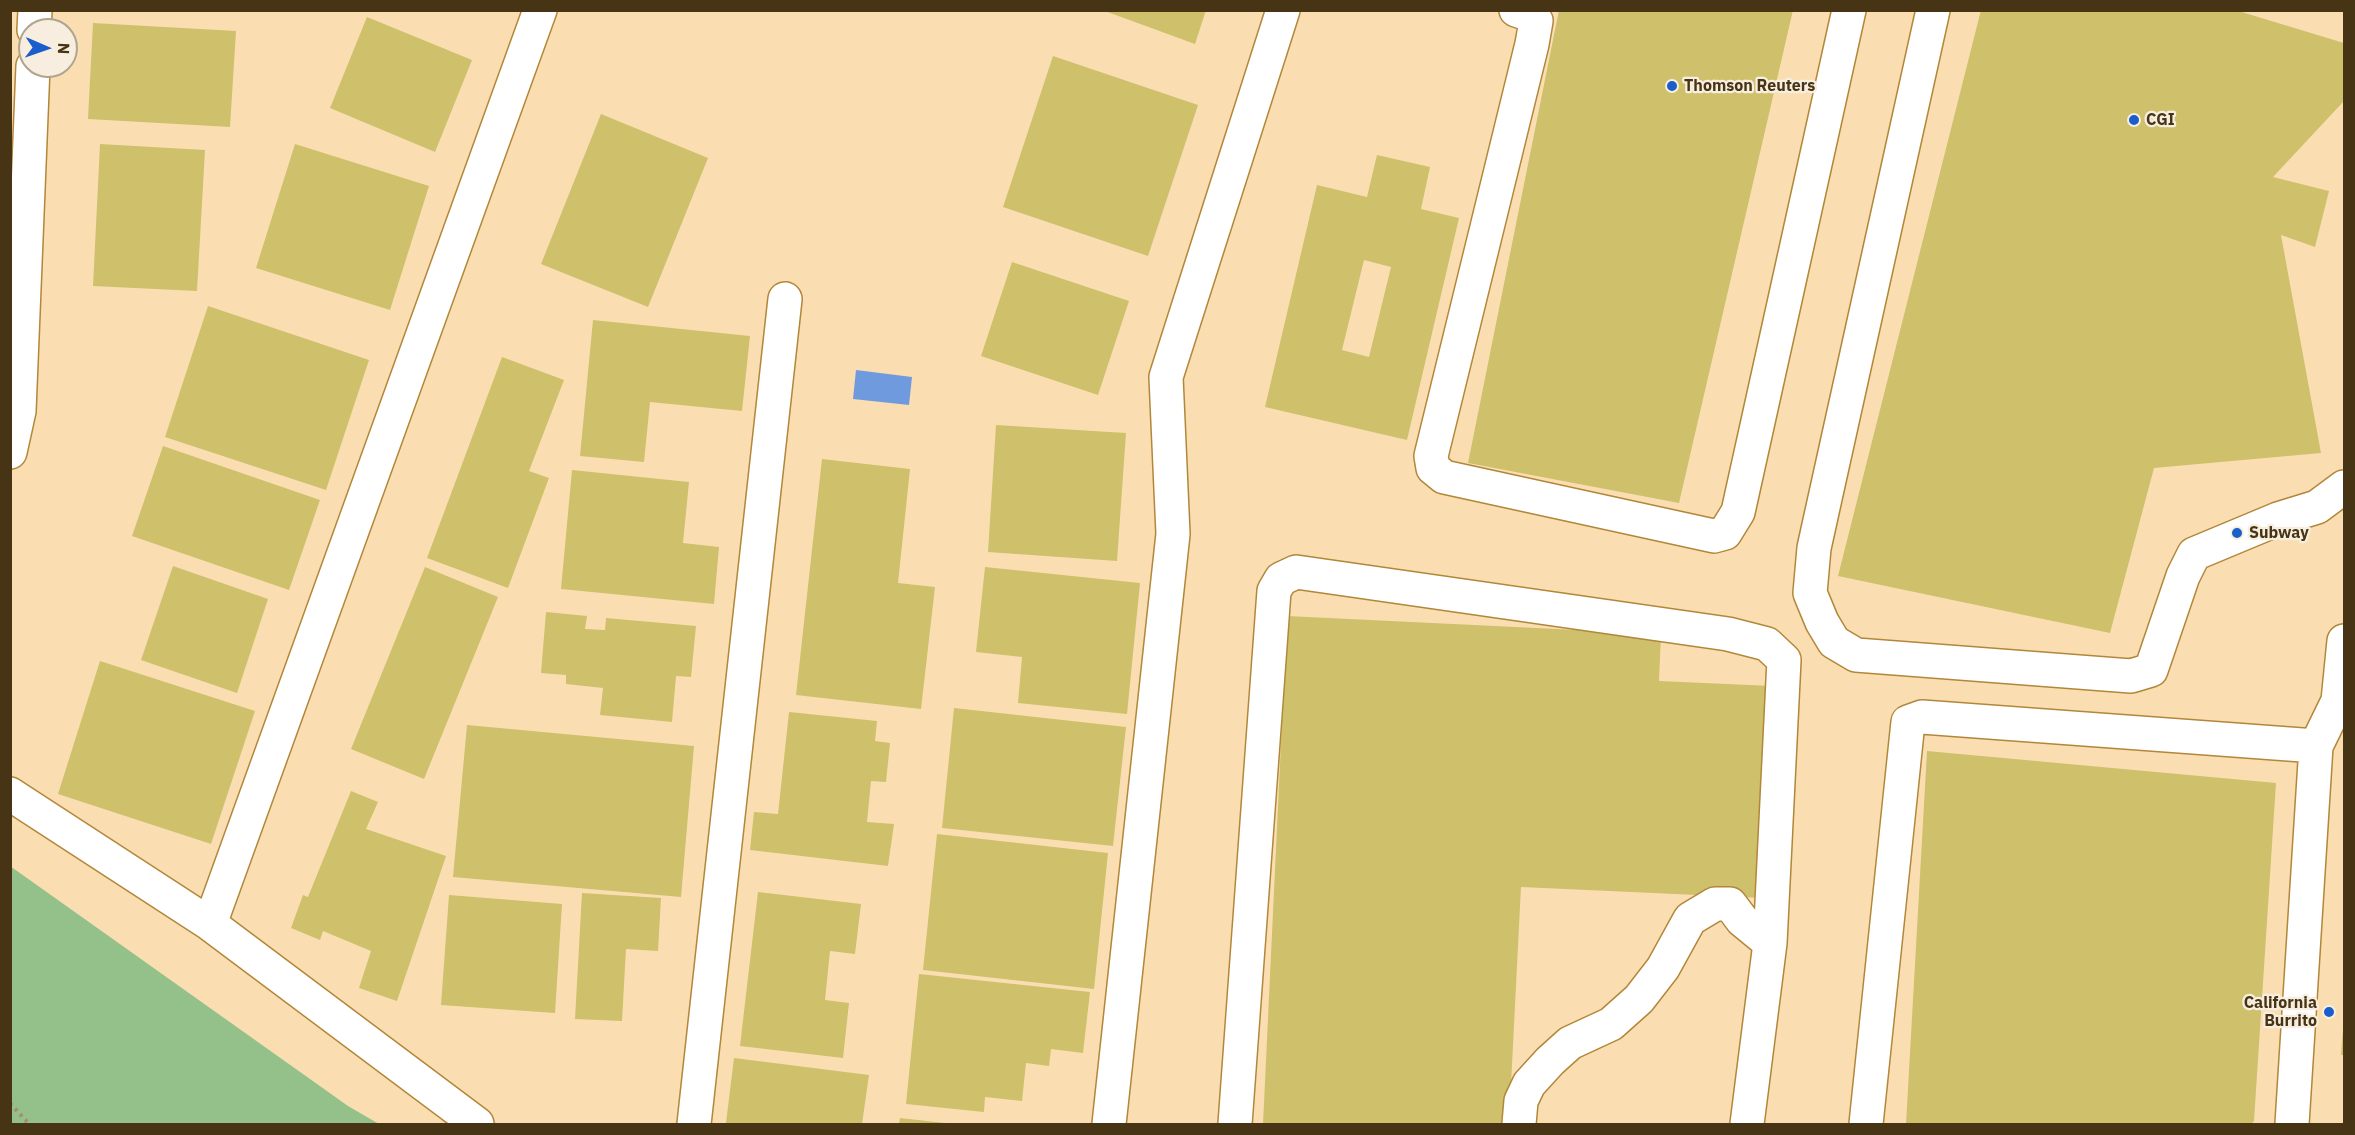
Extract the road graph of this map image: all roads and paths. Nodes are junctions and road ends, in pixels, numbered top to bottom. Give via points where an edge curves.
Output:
1 (540, 10) edge
2 (1283, 10) edge
3 (1516, 10) edge
4 (1849, 10) edge
5 (1933, 10) edge
6 (32, 78) edge
7 (18, 242) edge
8 (785, 299) dead end
9 (10, 452) edge
10 (2344, 487) edge
11 (2344, 641) edge
12 (2316, 746) junction
13 (10, 794) edge
14 (210, 924) junction
15 (1770, 943) junction
16 (10, 1103) edge
17 (29, 1125) edge
18 (477, 1125) edge
19 (694, 1125) edge
20 (1109, 1125) edge
21 (1235, 1125) edge
22 (1519, 1125) edge
23 (1747, 1125) edge
24 (1866, 1125) edge
25 (2292, 1125) edge

1 - 14 street
2 - 20 street via 1166,377 1173,534
3 - 4 street via 1536,21 1532,44 1431,456 1433,468 1444,477 1714,536 1725,533 1738,512
5 - 10 street via 1815,548 1810,593 1834,642 1856,655 2131,676 2151,670 2194,554 2317,507
6 - 7 street
7 - 9 street via 19,411
8 - 19 street
11 - 12 street via 2338,701
12 - 24 street via 1922,717 1908,722
12 - 25 street
13 - 14 street
14 - 18 street
15 - 21 street via 1784,660 1767,644 1728,634 1296,572 1281,579 1274,591
15 - 22 street via 1730,904 1715,904 1690,919 1663,968 1639,999 1611,1024 1570,1043 1529,1084 1521,1101
15 - 23 street
16 - 17 path

